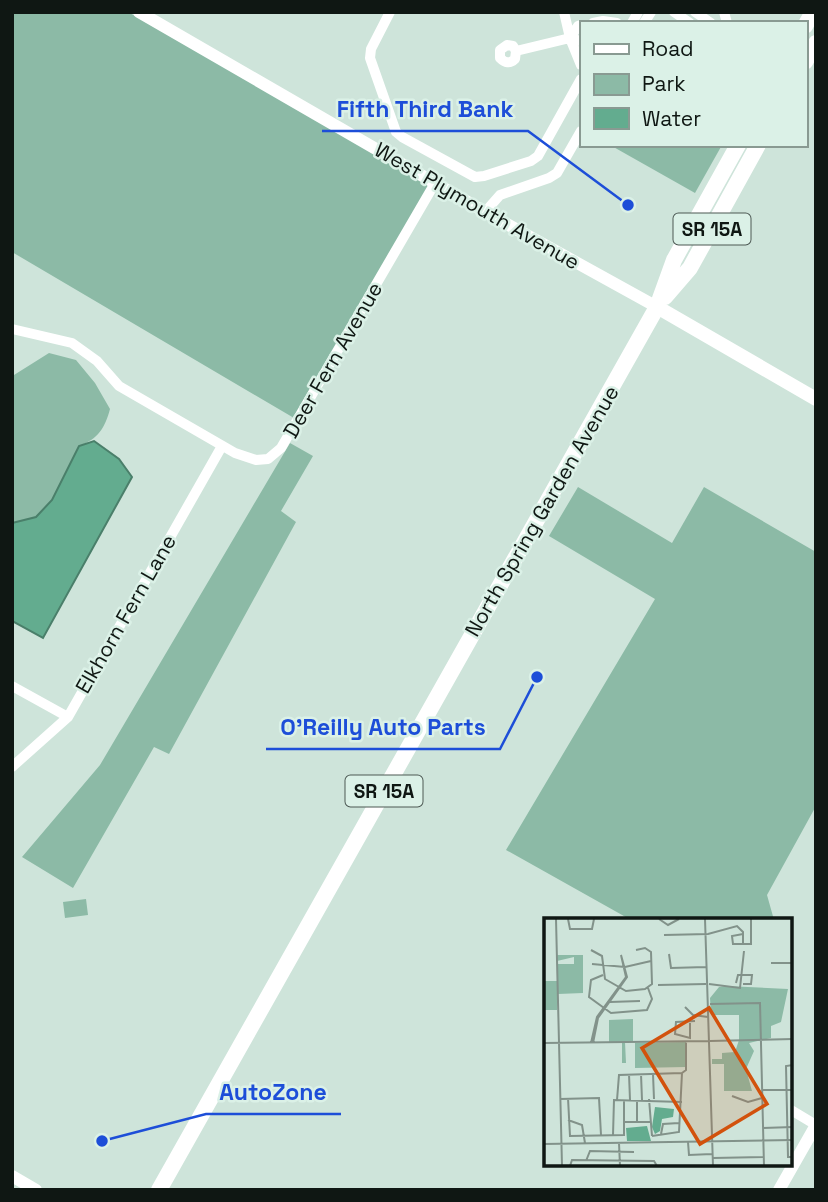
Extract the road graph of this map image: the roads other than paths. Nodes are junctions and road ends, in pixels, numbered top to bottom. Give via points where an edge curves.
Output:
1 (139, 12) edge
2 (390, 12) edge
3 (565, 12) edge
4 (580, 25) edge
5 (570, 37) junction
6 (580, 41) edge
7 (816, 43) edge
8 (516, 51) dead end
9 (807, 59) edge
10 (580, 62) edge
11 (580, 81) edge
12 (580, 133) edge
13 (737, 147) edge
14 (757, 147) edge
15 (435, 183) junction
16 (485, 212) junction
17 (657, 307) junction
18 (12, 329) edge
19 (816, 399) edge
20 (222, 446) junction
21 (12, 686) edge
22 (68, 718) junction
23 (12, 767) edge
24 (793, 1111) edge
25 (816, 1125) edge
26 (793, 1165) edge
27 (792, 1167) edge
28 (12, 1176) edge
29 (36, 1190) edge
30 (159, 1190) edge
31 (779, 1190) edge

1 - 15 street, West Plymouth Avenue
2 - 11 street via 370,58 396,132 474,177 538,156
3 - 5 street
4 - 5 street
5 - 6 street
5 - 8 street
5 - 10 street
7 - 9 highway
12 - 16 street via 557,173 500,195
13 - 17 highway, North Spring Garden Avenue / SR 15A via 674,260
14 - 17 highway, North Spring Garden Avenue / SR 15A via 690,268
15 - 16 street, West Plymouth Avenue
15 - 20 street, Deer Fern Avenue via 281,448 268,460 256,460
16 - 17 street, West Plymouth Avenue
17 - 19 main road, West Plymouth Avenue
17 - 30 highway, North Spring Garden Avenue / SR 15A
18 - 20 street, Deer Fern Avenue via 72,343 120,386
20 - 22 street, Elkhorn Fern Lane
21 - 22 street
22 - 23 street, Elkhorn Fern Lane
24 - 25 street
25 - 26 street
27 - 31 street
28 - 29 street

